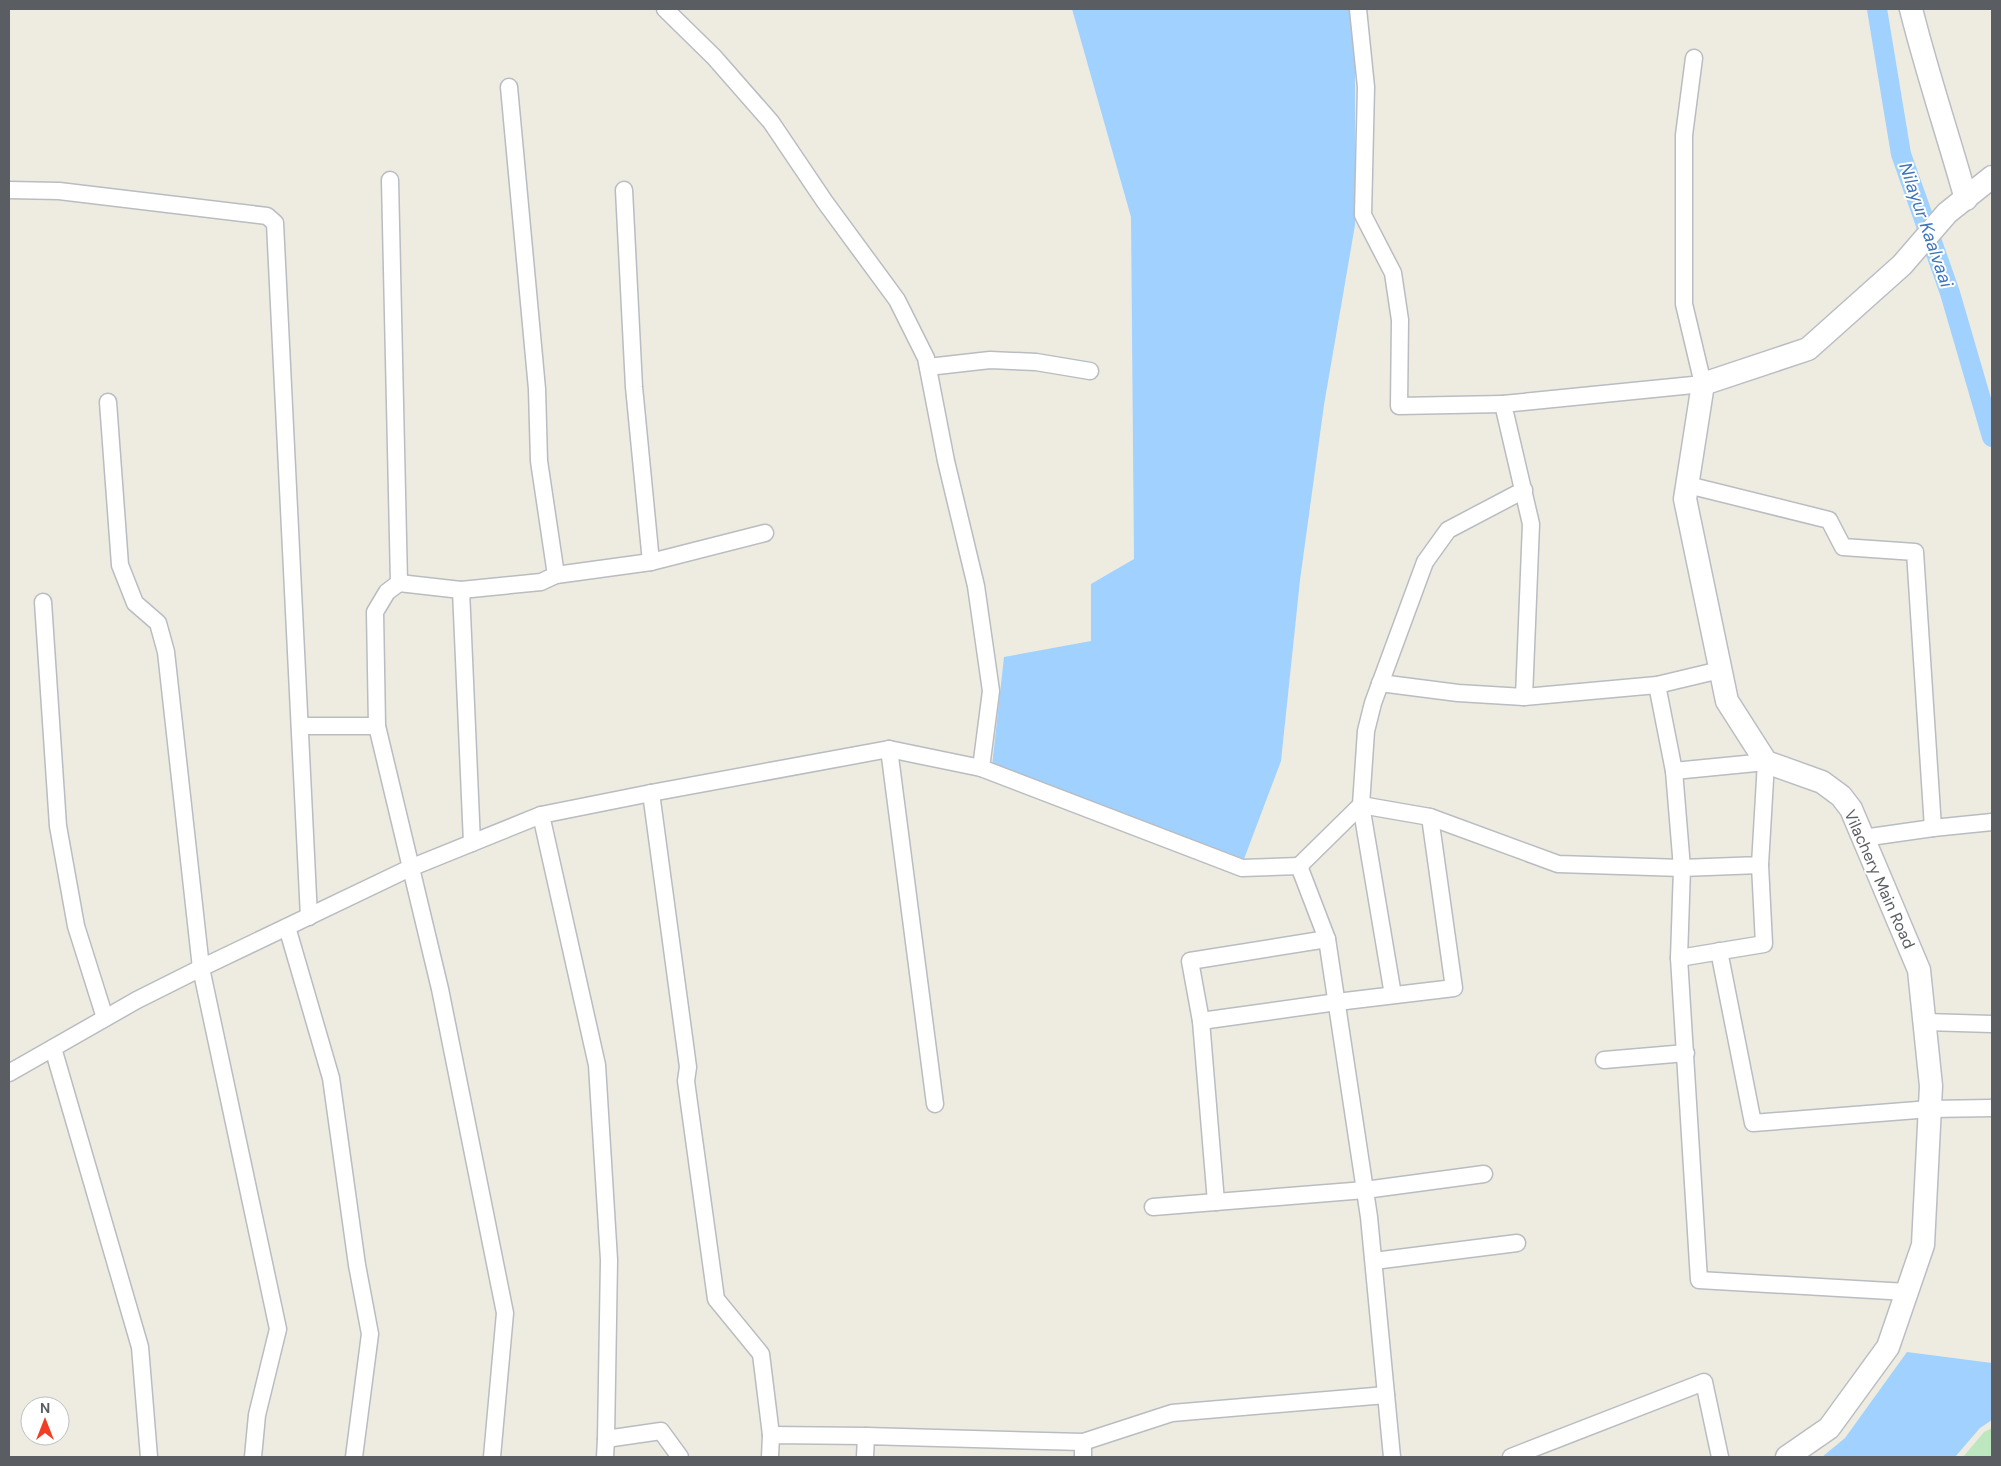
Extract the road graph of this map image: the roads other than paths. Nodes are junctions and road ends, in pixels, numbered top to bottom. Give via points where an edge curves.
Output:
1 (665, 9) edge
2 (1358, 9) edge
3 (1911, 9) edge
4 (1694, 58) dead end
5 (509, 87) dead end
6 (1992, 177) edge
7 (390, 180) dead end
8 (9, 190) edge
9 (624, 190) dead end
10 (1966, 198) junction
11 (928, 367) junction
12 (1090, 371) dead end
13 (1704, 384) junction
14 (108, 402) dead end
15 (1504, 404) junction
16 (1688, 485) junction
17 (1524, 490) junction
18 (765, 534) dead end
19 (651, 562) junction
20 (556, 575) junction
21 (399, 584) junction
22 (461, 590) junction
23 (43, 602) dead end
24 (1720, 670) junction
25 (1380, 683) junction
26 (1657, 685) junction
27 (1524, 696) junction
28 (300, 726) junction
29 (377, 726) junction
30 (889, 749) junction
31 (1766, 762) junction
32 (981, 768) junction
33 (1674, 771) junction
34 (651, 793) junction
35 (1361, 805) junction
36 (541, 815) junction
37 (1430, 817) junction
38 (1992, 822) edge
39 (1933, 828) junction
40 (1863, 838) junction
41 (472, 843) junction
42 (1760, 865) junction
43 (1299, 866) junction
44 (410, 868) junction
45 (1682, 868) junction
46 (309, 917) junction
47 (287, 927) junction
48 (1327, 939) junction
49 (1719, 951) junction
50 (1679, 958) junction
51 (201, 968) junction
52 (1393, 995) junction
53 (1337, 1002) junction
54 (105, 1018) junction
55 (1201, 1021) junction
56 (1925, 1022) junction
57 (1992, 1024) edge
58 (53, 1048) junction
59 (1686, 1053) junction
60 (1604, 1060) dead end
61 (9, 1073) edge
62 (935, 1104) dead end
63 (1992, 1108) edge
64 (1930, 1109) junction
65 (1484, 1174) dead end
66 (1365, 1190) junction
67 (1216, 1202) junction
68 (1153, 1208) dead end
69 (1518, 1243) dead end
70 (1374, 1262) junction
71 (1907, 1292) junction
72 (1386, 1395) junction
73 (771, 1435) junction
74 (866, 1436) junction
75 (606, 1439) junction
76 (1083, 1450) edge
77 (149, 1457) edge
78 (253, 1457) edge
79 (354, 1457) edge
80 (492, 1457) edge
81 (605, 1457) edge
82 (680, 1457) edge
83 (770, 1457) edge
84 (865, 1457) edge
85 (1392, 1457) edge
86 (1511, 1457) edge
87 (1720, 1457) edge
88 (1787, 1457) edge

1 - 11 street via 714,56 771,122 896,300
2 - 15 street via 1366,87 1363,215 1393,273 1400,320 1399,406
3 - 10 main road
4 - 13 street via 1684,135 1684,304
5 - 20 street via 537,389 539,461
6 - 10 main road
7 - 21 street
8 - 28 street via 59,191 267,216 275,223
9 - 19 street via 634,387
10 - 13 main road via 1947,213 1902,265 1808,349
11 - 12 street via 990,360 1036,362
11 - 32 street via 946,461 976,586 991,691
13 - 15 street
13 - 16 main road
14 - 51 street via 120,565 135,603 158,623 166,652
15 - 17 street
16 - 24 main road via 1685,499
16 - 39 street via 1829,520 1843,547 1915,552
17 - 25 street via 1448,530 1425,562
17 - 27 street via 1532,524
18 - 19 street
19 - 20 street
20 - 22 street via 541,582
21 - 22 street
21 - 29 street via 387,592 375,612
22 - 41 street
23 - 54 street via 58,826 76,926
24 - 26 street
24 - 31 main road via 1726,701
25 - 27 street via 1458,693
25 - 35 street via 1366,731
26 - 27 street
26 - 33 street
28 - 29 street
28 - 46 street
29 - 44 street
30 - 32 street
30 - 34 street
30 - 62 street
31 - 33 street
31 - 40 main road, Vilachery Main Road via 1822,782 1840,796 1851,809
31 - 42 street
32 - 43 street via 1242,868
33 - 45 street
34 - 36 street
34 - 73 street via 716,1299 761,1354
35 - 37 street
35 - 43 street
35 - 52 street
36 - 41 street
36 - 75 street via 597,1065 609,1260
37 - 45 street via 1558,864
37 - 52 street via 1454,988
38 - 39 street
39 - 40 street
40 - 56 main road, Vilachery Main Road via 1919,970
41 - 44 street
42 - 45 street
42 - 49 street via 1764,944
43 - 48 street
44 - 46 street
44 - 80 street via 440,989 505,1313
45 - 50 street
46 - 47 street
47 - 51 street
47 - 79 street via 331,1078 370,1334
48 - 53 street
48 - 55 street via 1190,961
49 - 50 street
49 - 64 street via 1753,1123
50 - 59 street
51 - 54 street
51 - 78 street via 278,1329 257,1416
52 - 53 street
53 - 55 street
53 - 66 street
54 - 58 street
55 - 67 street
56 - 57 street
56 - 64 main road, Vilachery Main Road
58 - 61 street
58 - 77 street via 140,1347
59 - 60 street
59 - 71 street via 1699,1280
63 - 64 street
64 - 71 main road, Vilachery Main Road via 1923,1245
65 - 66 street
66 - 67 street
66 - 70 street
67 - 68 street
69 - 70 street
70 - 72 street
71 - 88 main road, Vilachery Main Road via 1888,1347 1829,1428
72 - 76 street via 1172,1413
72 - 85 street
73 - 74 street
73 - 83 street
74 - 76 street
74 - 84 street
75 - 81 street
75 - 82 street via 661,1431
86 - 87 street via 1704,1382

